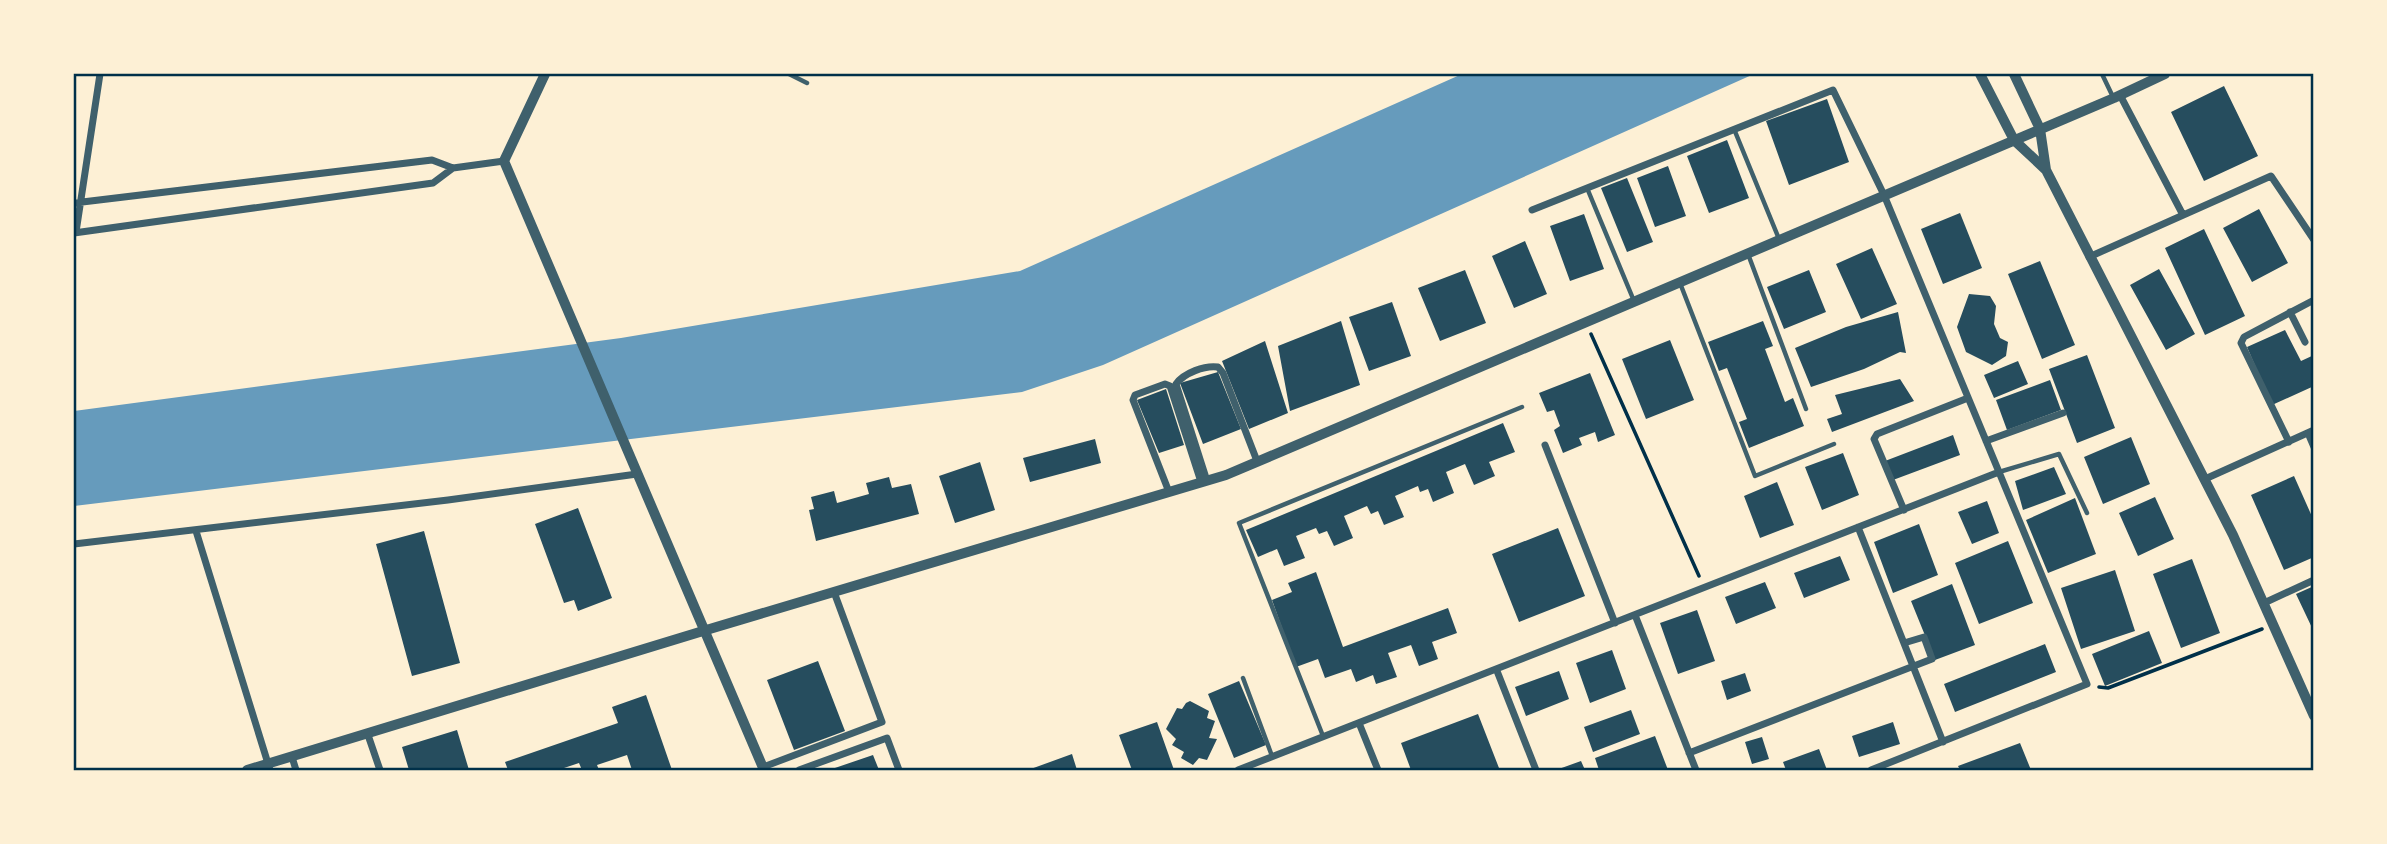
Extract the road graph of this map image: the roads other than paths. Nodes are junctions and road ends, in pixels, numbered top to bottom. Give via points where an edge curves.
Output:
1 (100, 74) edge
2 (545, 74) edge
3 (789, 74) edge
4 (1980, 74) edge
5 (2014, 74) edge
6 (2102, 74) edge
7 (2165, 74) edge
8 (807, 83) dead end
9 (2117, 96) junction
10 (2040, 129) junction
11 (1734, 130) junction
12 (2014, 140) junction
13 (504, 161) junction
14 (453, 168) junction
15 (2046, 170) junction
16 (1587, 188) junction
17 (1884, 195) junction
18 (77, 203) edge
19 (1532, 210) dead end
20 (2183, 215) junction
21 (75, 232) edge
22 (1780, 240) junction
23 (2314, 240) edge
24 (1748, 253) junction
25 (2089, 257) junction
26 (1680, 282) junction
27 (2314, 300) edge
28 (1634, 302) junction
29 (2290, 313) junction
30 (2305, 342) dead end
31 (1968, 398) junction
32 (1522, 407) dead end
33 (1806, 409) dead end
34 (2063, 413) dead end
35 (2311, 431) edge
36 (1986, 441) junction
37 (2289, 442) junction
38 (1545, 444) dead end
39 (1834, 444) dead end
40 (2314, 447) edge
41 (1257, 461) junction
42 (1999, 472) junction
43 (637, 474) junction
44 (2205, 479) junction
45 (1204, 482) junction
46 (1169, 492) junction
47 (1903, 510) junction
48 (2087, 513) dead end
49 (1858, 527) junction
50 (196, 531) junction
51 (74, 544) edge
52 (2314, 580) edge
53 (834, 592) junction
54 (2264, 603) junction
55 (1635, 615) junction
56 (1615, 623) junction
57 (703, 631) junction
58 (1904, 643) junction
59 (1913, 667) junction
60 (1497, 671) junction
61 (1243, 678) dead end
62 (2314, 716) edge
63 (1359, 723) junction
64 (368, 735) junction
65 (1323, 737) junction
66 (1943, 742) junction
67 (1689, 753) junction
68 (292, 757) junction
69 (1272, 757) junction
70 (275, 767) edge
71 (764, 769) edge
72 (247, 771) edge
73 (296, 771) edge
74 (380, 771) edge
75 (799, 771) edge
76 (899, 771) edge
77 (1238, 771) edge
78 (1378, 771) edge
79 (1536, 771) edge
80 (1696, 771) edge
81 (1871, 771) edge

1 - 18 street
2 - 13 street
3 - 8 lane
4 - 12 street
5 - 10 street
6 - 9 lane
7 - 9 street
9 - 10 street
9 - 20 street
10 - 12 street
10 - 15 street
11 - 16 street
11 - 17 street via 1833,90
11 - 22 lane
12 - 15 street
12 - 17 street
13 - 14 street
13 - 43 street
14 - 18 street via 432,160
14 - 21 street via 433,183
15 - 25 street
16 - 19 street
16 - 28 lane
17 - 22 street
17 - 31 street
18 - 21 street
20 - 23 street via 2271,176
20 - 25 street
22 - 24 street
24 - 26 street
24 - 33 lane
25 - 44 street
26 - 28 street
26 - 39 lane via 1755,476
27 - 29 street
28 - 41 street
29 - 30 street
29 - 37 street via 2244,337 2241,344
31 - 36 street
31 - 47 street via 1874,439
32 - 65 lane via 1239,523
34 - 36 street
35 - 37 street
35 - 40 street
36 - 42 street
37 - 44 street
38 - 56 street
41 - 45 street
41 - 45 street via 1223,373 1218,367 1205,368 1176,384
42 - 47 street
42 - 48 lane via 2059,454
42 - 66 street via 2087,684
43 - 50 street
43 - 57 street
44 - 54 street
45 - 46 street
45 - 46 street via 1170,386 1165,384 1135,395 1133,400
46 - 53 street
47 - 49 street
49 - 55 street
49 - 58 street
50 - 51 street
50 - 70 street
52 - 54 street
53 - 57 street
53 - 71 street via 882,722
54 - 62 street
55 - 56 street
55 - 67 street
56 - 60 street
57 - 64 street
57 - 71 street
58 - 59 street
58 - 59 street via 1924,637 1932,659
59 - 66 street
59 - 67 street
60 - 63 street
60 - 79 street
61 - 69 lane
63 - 65 street
63 - 78 street
64 - 68 street
64 - 74 street
65 - 69 street
66 - 81 street
67 - 80 street
68 - 70 street
68 - 73 street
69 - 77 street
70 - 72 street
75 - 76 street via 887,738

